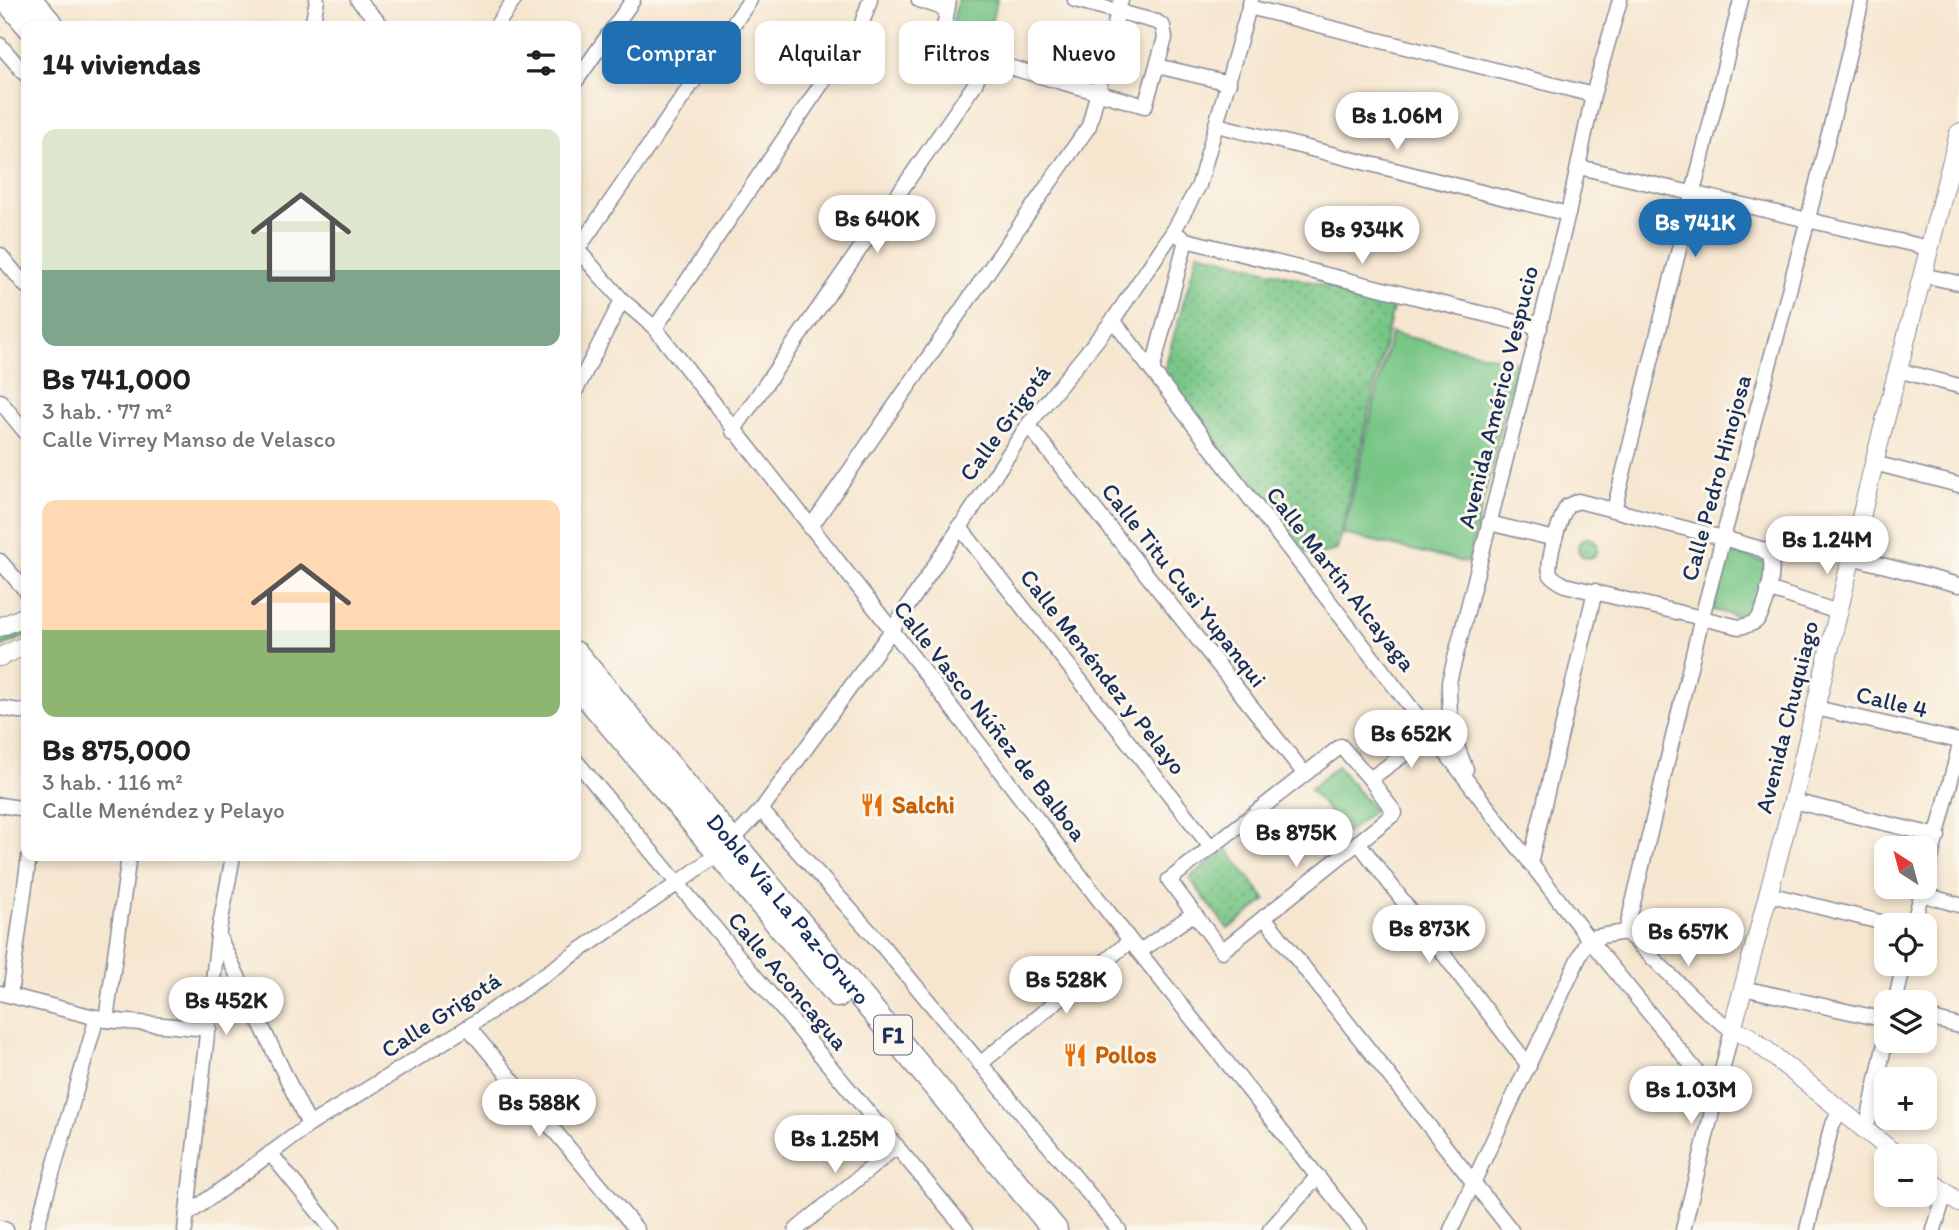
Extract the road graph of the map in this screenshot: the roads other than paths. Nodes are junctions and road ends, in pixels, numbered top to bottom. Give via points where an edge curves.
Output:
1 (7, 0) edge
2 (30, 0) edge
3 (317, 0) edge
4 (358, 0) edge
5 (514, 0) edge
6 (633, 0) edge
7 (750, 0) edge
8 (870, 0) edge
9 (919, 0) edge
10 (1075, 0) edge
11 (1620, 0) edge
12 (1741, 0) edge
13 (1862, 0) edge
14 (1250, 4) edge
15 (948, 5) edge
16 (1119, 5) edge
17 (25, 21) edge
18 (48, 21) edge
19 (313, 21) edge
20 (377, 21) edge
21 (499, 21) edge
22 (0, 45) edge
23 (1157, 66) junction
24 (21, 69) edge
25 (1014, 69) edge
26 (581, 74) edge
27 (1229, 82) junction
28 (975, 84) edge
29 (1097, 94) junction
30 (1593, 95) junction
31 (1217, 125) junction
32 (1959, 133) edge
33 (1579, 167) junction
34 (1953, 177) edge
35 (1694, 194) junction
36 (1568, 214) junction
37 (1808, 219) junction
38 (1173, 232) junction
39 (1186, 240) junction
40 (581, 242) edge
41 (1929, 248) junction
42 (0, 255) edge
43 (581, 255) edge
44 (1922, 275) junction
45 (21, 280) edge
46 (1959, 283) edge
47 (622, 300) junction
48 (1113, 320) junction
49 (655, 328) junction
50 (1540, 328) junction
51 (1897, 370) junction
52 (1152, 371) junction
53 (581, 380) edge
54 (1959, 386) edge
55 (0, 401) edge
56 (21, 425) edge
57 (1028, 425) junction
58 (733, 430) junction
59 (1874, 463) junction
60 (1959, 485) edge
61 (1614, 510) junction
62 (1489, 523) junction
63 (959, 526) junction
64 (810, 528) junction
65 (1723, 538) junction
66 (1555, 539) junction
67 (1851, 556) junction
68 (0, 561) edge
69 (21, 585) edge
70 (1959, 585) edge
71 (1768, 589) junction
72 (1595, 591) junction
73 (1838, 611) junction
74 (1702, 617) junction
75 (21, 618) edge
76 (0, 627) edge
77 (892, 630) junction
78 (21, 647) edge
79 (0, 657) edge
80 (581, 660) edge
81 (581, 689) edge
82 (0, 708) edge
83 (1816, 708) junction
84 (21, 711) edge
85 (1432, 734) junction
86 (1959, 741) edge
87 (1959, 748) edge
88 (581, 767) edge
89 (1304, 773) junction
90 (1370, 779) junction
91 (1954, 788) edge
92 (1793, 801) junction
93 (1484, 802) junction
94 (0, 805) edge
95 (21, 808) edge
96 (761, 810) junction
97 (1938, 836) junction
98 (1937, 839) edge
99 (1358, 842) junction
100 (1210, 846) junction
101 (725, 847) junction
102 (28, 861) edge
103 (128, 861) edge
104 (232, 861) edge
105 (1531, 863) junction
106 (677, 884) junction
107 (1768, 894) junction
108 (1937, 895) edge
109 (1959, 905) edge
110 (1193, 914) junction
111 (1264, 917) junction
112 (1874, 920) edge
113 (1626, 932) junction
114 (218, 936) junction
115 (1588, 939) junction
116 (1135, 946) junction
117 (1743, 988) junction
118 (5, 994) edge
119 (1874, 1017) edge
120 (101, 1018) junction
121 (1937, 1020) edge
122 (1959, 1026) edge
123 (468, 1027) junction
124 (209, 1029) junction
125 (1732, 1030) junction
126 (1883, 1053) edge
127 (980, 1064) junction
128 (1529, 1066) junction
129 (1716, 1095) junction
130 (1840, 1111) junction
131 (309, 1125) junction
132 (1866, 1131) junction
133 (1882, 1144) edge
134 (897, 1146) junction
135 (270, 1153) junction
136 (1318, 1175) junction
137 (1474, 1185) junction
138 (1937, 1186) edge
139 (1952, 1198) edge
140 (188, 1214) junction
141 (0, 1228) edge
142 (6, 1230) edge
143 (36, 1230) edge
144 (186, 1230) edge
145 (333, 1230) edge
146 (636, 1230) edge
147 (796, 1230) edge
148 (966, 1230) edge
149 (1033, 1230) edge
150 (1055, 1230) edge
151 (1119, 1230) edge
152 (1270, 1230) edge
153 (1360, 1230) edge
154 (1451, 1230) edge
155 (1511, 1230) edge
156 (1683, 1230) edge
157 (1807, 1230) edge
158 (1934, 1230) edge

1 - 17 highway
2 - 18 highway
3 - 19 street
4 - 20 street
5 - 21 street
6 - 26 street
7 - 40 street
8 - 49 street via 861,26
9 - 15 street
10 - 16 street
11 - 30 street, Avenida Américo Vespucio
12 - 35 street
13 - 37 street, Calle Pedro Hinojosa
14 - 27 street, Calle Grigotá
14 - 30 street
16 - 23 street via 1163,26 1165,38
16 - 29 street
22 - 24 street
23 - 27 street
23 - 29 street via 1145,106
25 - 29 street
27 - 31 street, Calle Grigotá
28 - 58 street
29 - 64 street via 1089,125
30 - 33 street, Avenida Américo Vespucio
31 - 36 street
31 - 38 street, Calle Grigotá via 1199,185
32 - 34 street, Avenida Chuquiago
33 - 35 street
33 - 36 street, Avenida Américo Vespucio
34 - 41 street, Avenida Chuquiago
35 - 37 street
35 - 61 street
36 - 50 street, Avenida Américo Vespucio
37 - 41 street
37 - 65 street, Calle Pedro Hinojosa
38 - 39 street
38 - 48 street, Calle Grigotá
39 - 50 street
39 - 52 street
41 - 44 street, Avenida Chuquiago
42 - 45 street
43 - 47 street, Calle Vasco Núñez de Balboa
44 - 46 street
44 - 51 street, Avenida Chuquiago
47 - 49 street, Calle Vasco Núñez de Balboa
47 - 53 street
48 - 52 street, Calle Martín Alcayaga
48 - 57 street, Calle Grigotá
49 - 58 street, Calle Vasco Núñez de Balboa
50 - 62 street, Avenida Américo Vespucio
51 - 54 street
51 - 59 street, Avenida Chuquiago
52 - 85 street, Calle Martín Alcayaga
55 - 56 street
57 - 63 street, Calle Grigotá
57 - 89 street, Calle Titu Cusi Yupanqui
58 - 64 street, Calle Vasco Núñez de Balboa
59 - 60 street
59 - 67 street, Avenida Chuquiago
61 - 65 street
61 - 66 street via 1570,503
62 - 66 street
62 - 93 street, Avenida Américo Vespucio via 1449,682 1449,716 1456,746
63 - 77 street, Calle Grigotá
63 - 100 street, Calle Menéndez y Pelayo
64 - 77 street, Calle Vasco Núñez de Balboa
65 - 71 street via 1769,554 1773,566
65 - 74 street, Calle Pedro Hinojosa
66 - 72 street via 1550,575 1565,585
67 - 70 street
67 - 73 street, Avenida Chuquiago
68 - 69 street
71 - 73 street
71 - 74 street via 1761,613 1749,625 1739,627
72 - 74 street
72 - 105 street
73 - 83 street, Avenida Chuquiago
74 - 113 street, Calle Pedro Hinojosa
75 - 76 street
77 - 96 street, Calle Grigotá
77 - 116 street, Calle Vasco Núñez de Balboa
78 - 79 street
80 - 101 highway, Doble Vía La Paz-Oruro / F1
81 - 101 highway, Doble Vía La Paz-Oruro / F1
82 - 84 street
83 - 86 street, Calle 4
83 - 92 street, Avenida Chuquiago
85 - 90 street
85 - 93 street, Calle Martín Alcayaga
87 - 91 street
88 - 106 street, Calle Aconcagua
89 - 90 street via 1341,746
89 - 100 street
90 - 99 street via 1395,813
91 - 97 street
92 - 97 street
92 - 107 street, Avenida Chuquiago
93 - 105 street, Calle Martín Alcayaga
94 - 95 street
96 - 101 street, Calle Grigotá
96 - 127 street via 841,897
97 - 98 street
99 - 111 street
99 - 128 street
100 - 110 street via 1169,880
101 - 106 street, Calle Grigotá
101 - 149 highway, Doble Vía La Paz-Oruro / F1
101 - 150 highway, Doble Vía La Paz-Oruro / F1
102 - 118 street
103 - 120 street
104 - 114 street
105 - 115 street, Calle Martín Alcayaga
106 - 123 street, Calle Grigotá
106 - 134 street, Calle Aconcagua
107 - 112 street
107 - 117 street, Avenida Chuquiago
108 - 109 street
110 - 111 street via 1222,951
110 - 116 street
111 - 137 street
113 - 115 street
113 - 125 street
114 - 124 street
114 - 131 street
115 - 128 street
115 - 129 street, Calle Martín Alcayaga
116 - 127 street
116 - 136 street, Calle Vasco Núñez de Balboa
117 - 119 street
117 - 125 street, Avenida Chuquiago
118 - 120 street
120 - 124 street
120 - 143 street
121 - 122 street
123 - 131 street, Calle Grigotá
123 - 146 street
124 - 140 street
125 - 129 street, Avenida Chuquiago
125 - 130 street via 1750,1038
126 - 132 street
127 - 151 street
128 - 137 street
129 - 156 street, Avenida Chuquiago
130 - 132 street
130 - 157 street
131 - 135 street, Calle Grigotá
132 - 133 street
134 - 147 street
134 - 148 street, Calle Aconcagua
135 - 140 street, Calle Grigotá
135 - 145 street
136 - 152 street
136 - 153 street, Calle Vasco Núñez de Balboa
137 - 154 street
137 - 155 street
138 - 139 street
139 - 158 street
140 - 144 street
141 - 142 street

